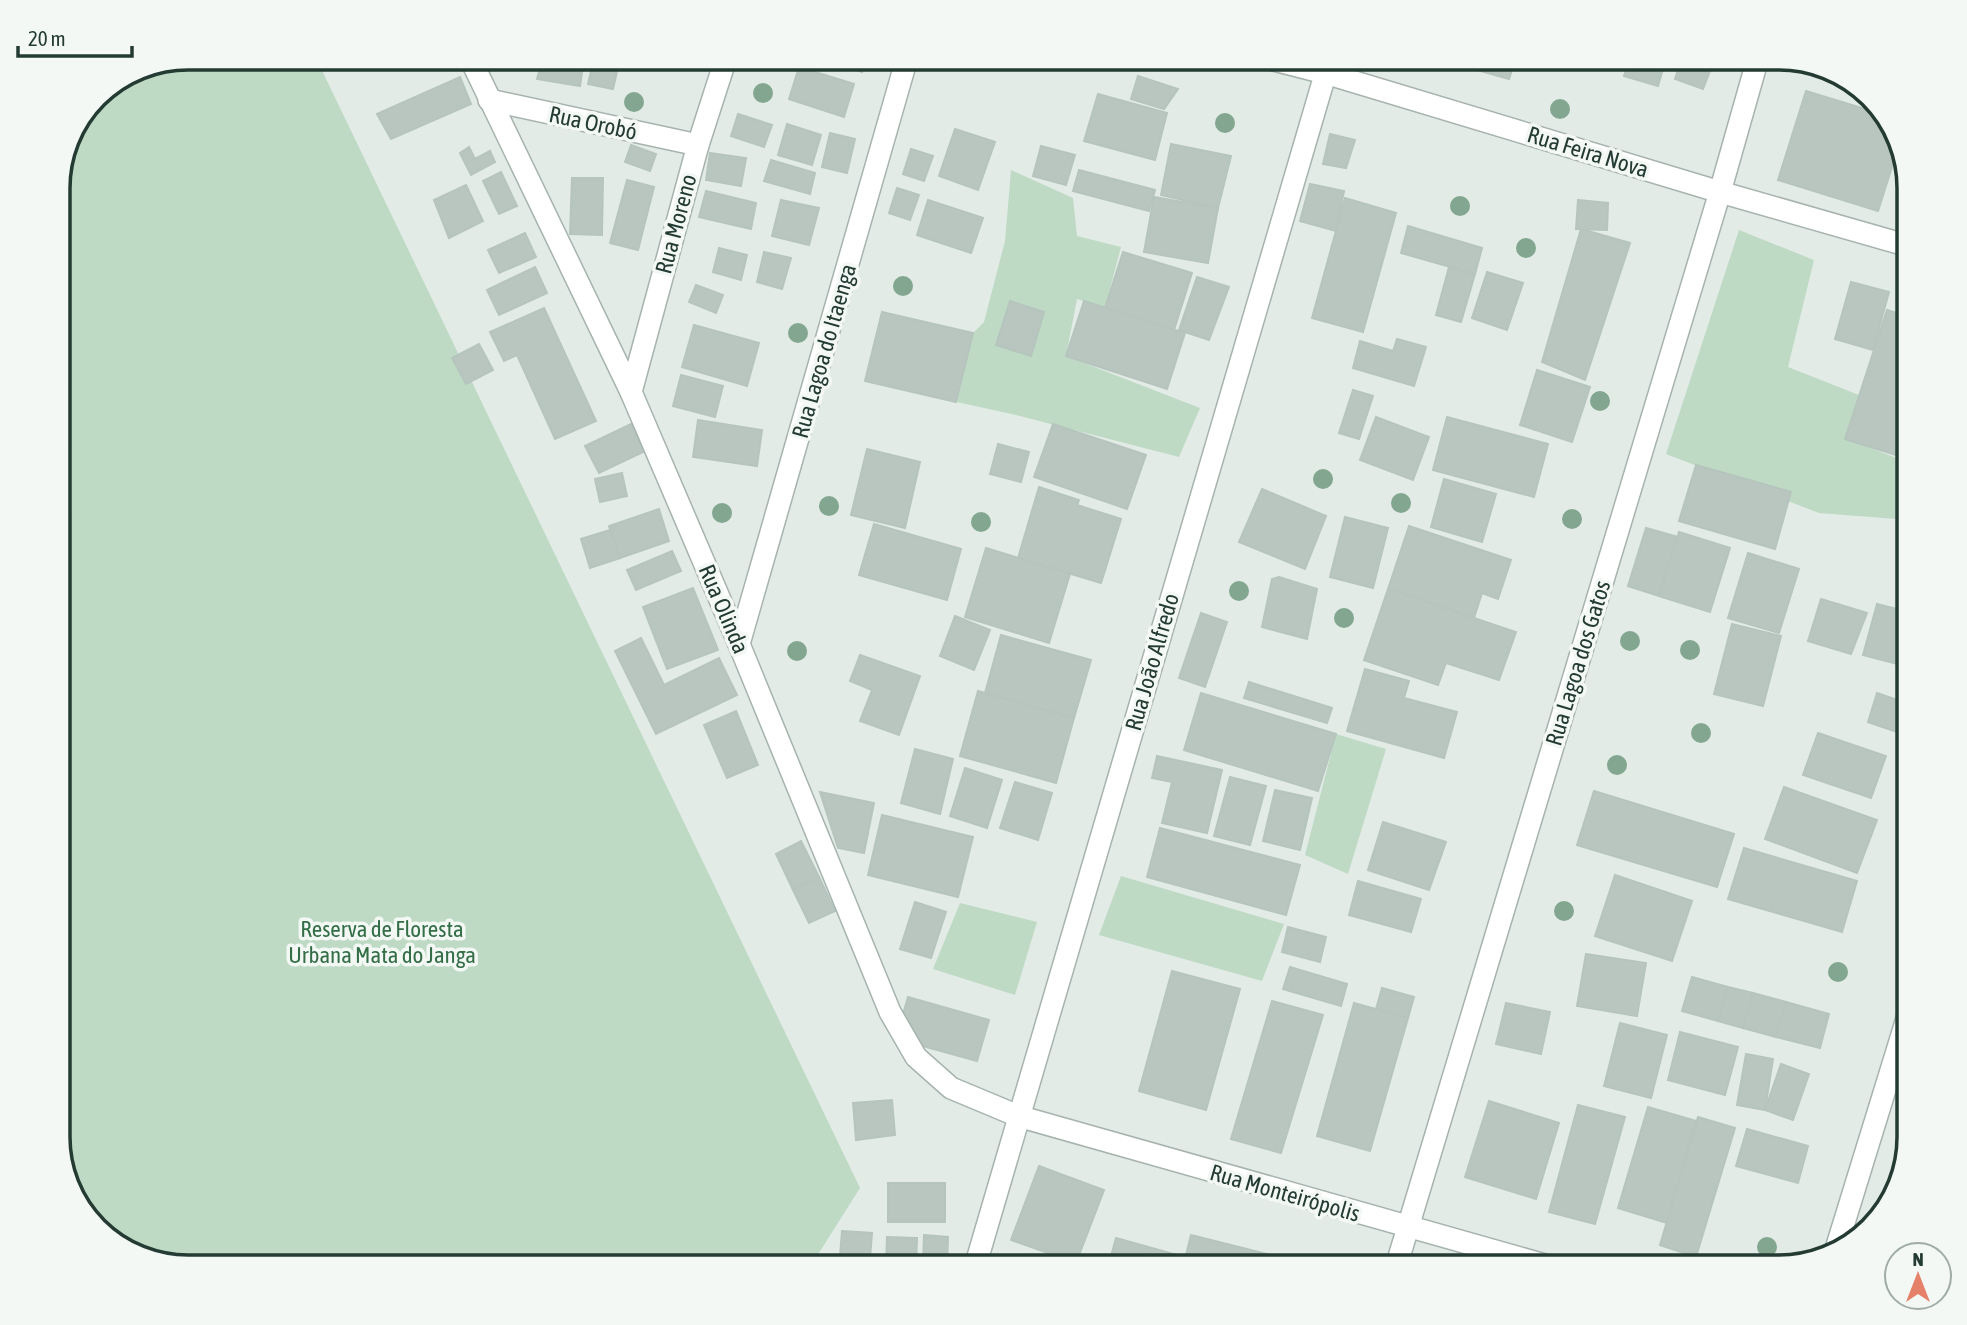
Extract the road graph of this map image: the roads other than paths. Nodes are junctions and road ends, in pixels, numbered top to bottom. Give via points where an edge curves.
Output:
1 (475, 70) edge
2 (722, 70) edge
3 (904, 70) edge
4 (1327, 70) edge
5 (1343, 70) edge
6 (1755, 70) edge
7 (489, 100) junction
8 (698, 145) junction
9 (1720, 192) junction
10 (1897, 243) edge
11 (631, 392) junction
12 (739, 644) junction
13 (1897, 1051) edge
14 (1018, 1116) junction
15 (1407, 1228) junction
16 (1839, 1238) edge
17 (978, 1255) edge
18 (1399, 1255) edge
19 (1507, 1255) edge

1 - 7 street, Rua Olinda
2 - 8 street, Rua Moreno
3 - 12 street, Rua Lagoa do Itaenga
4 - 14 street, Rua João Alfredo
5 - 9 street, Rua Feira Nova
6 - 9 street, Rua Lagoa dos Gatos
7 - 8 street, Rua Orobó
7 - 11 street, Rua Olinda
8 - 11 street, Rua Moreno
9 - 10 street, Rua Feira Nova
9 - 15 street, Rua Lagoa dos Gatos
11 - 12 street, Rua Olinda
12 - 14 street, Rua Olinda via 890,1012 916,1057 951,1088
13 - 16 street
14 - 15 street, Rua Monteirópolis
14 - 17 street, Rua João Alfredo
15 - 18 street, Rua Lagoa dos Gatos
15 - 19 street, Rua Monteirópolis

